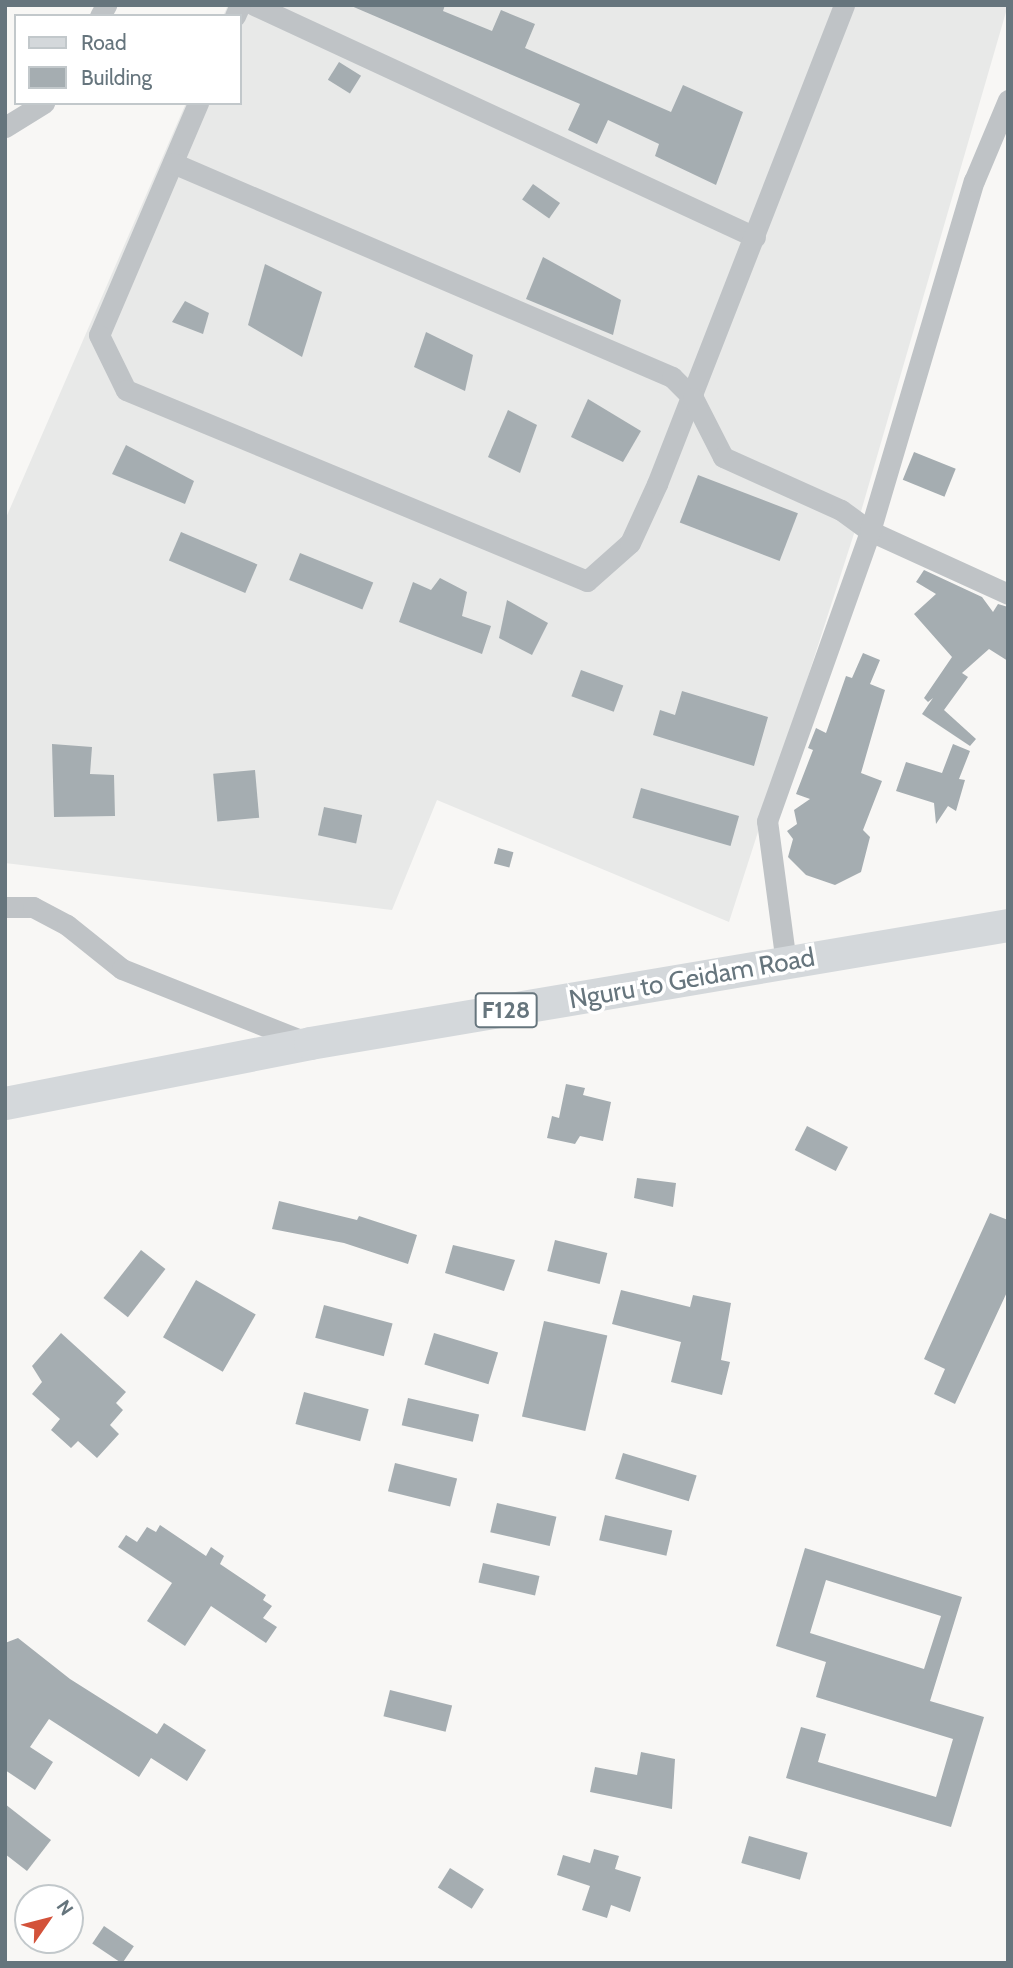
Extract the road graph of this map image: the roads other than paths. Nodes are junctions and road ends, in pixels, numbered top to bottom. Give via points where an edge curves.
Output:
1 (254, 5) edge
2 (844, 5) edge
3 (1008, 100) edge
4 (41, 105) edge
5 (197, 105) edge
6 (5, 127) edge
7 (173, 163) junction
8 (755, 237) junction
9 (693, 398) junction
10 (870, 530) junction
11 (1008, 594) edge
12 (5, 907) edge
13 (1008, 925) edge
14 (786, 963) junction
15 (310, 1043) junction
16 (5, 1103) edge

1 - 8 street
2 - 8 street
3 - 10 street via 974,181
4 - 6 street
5 - 7 street
7 - 9 street via 672,377
7 - 9 street via 99,334 126,390 587,581 629,543
8 - 9 street
9 - 10 street via 723,457 841,510
10 - 11 street
10 - 14 street via 767,821
12 - 15 street via 33,907 67,925 122,970
13 - 14 main road, Nguru to Geidam Road / F128
14 - 15 main road, Nguru to Geidam Road / F128
15 - 16 main road, Nguru to Geidam Road / F128

